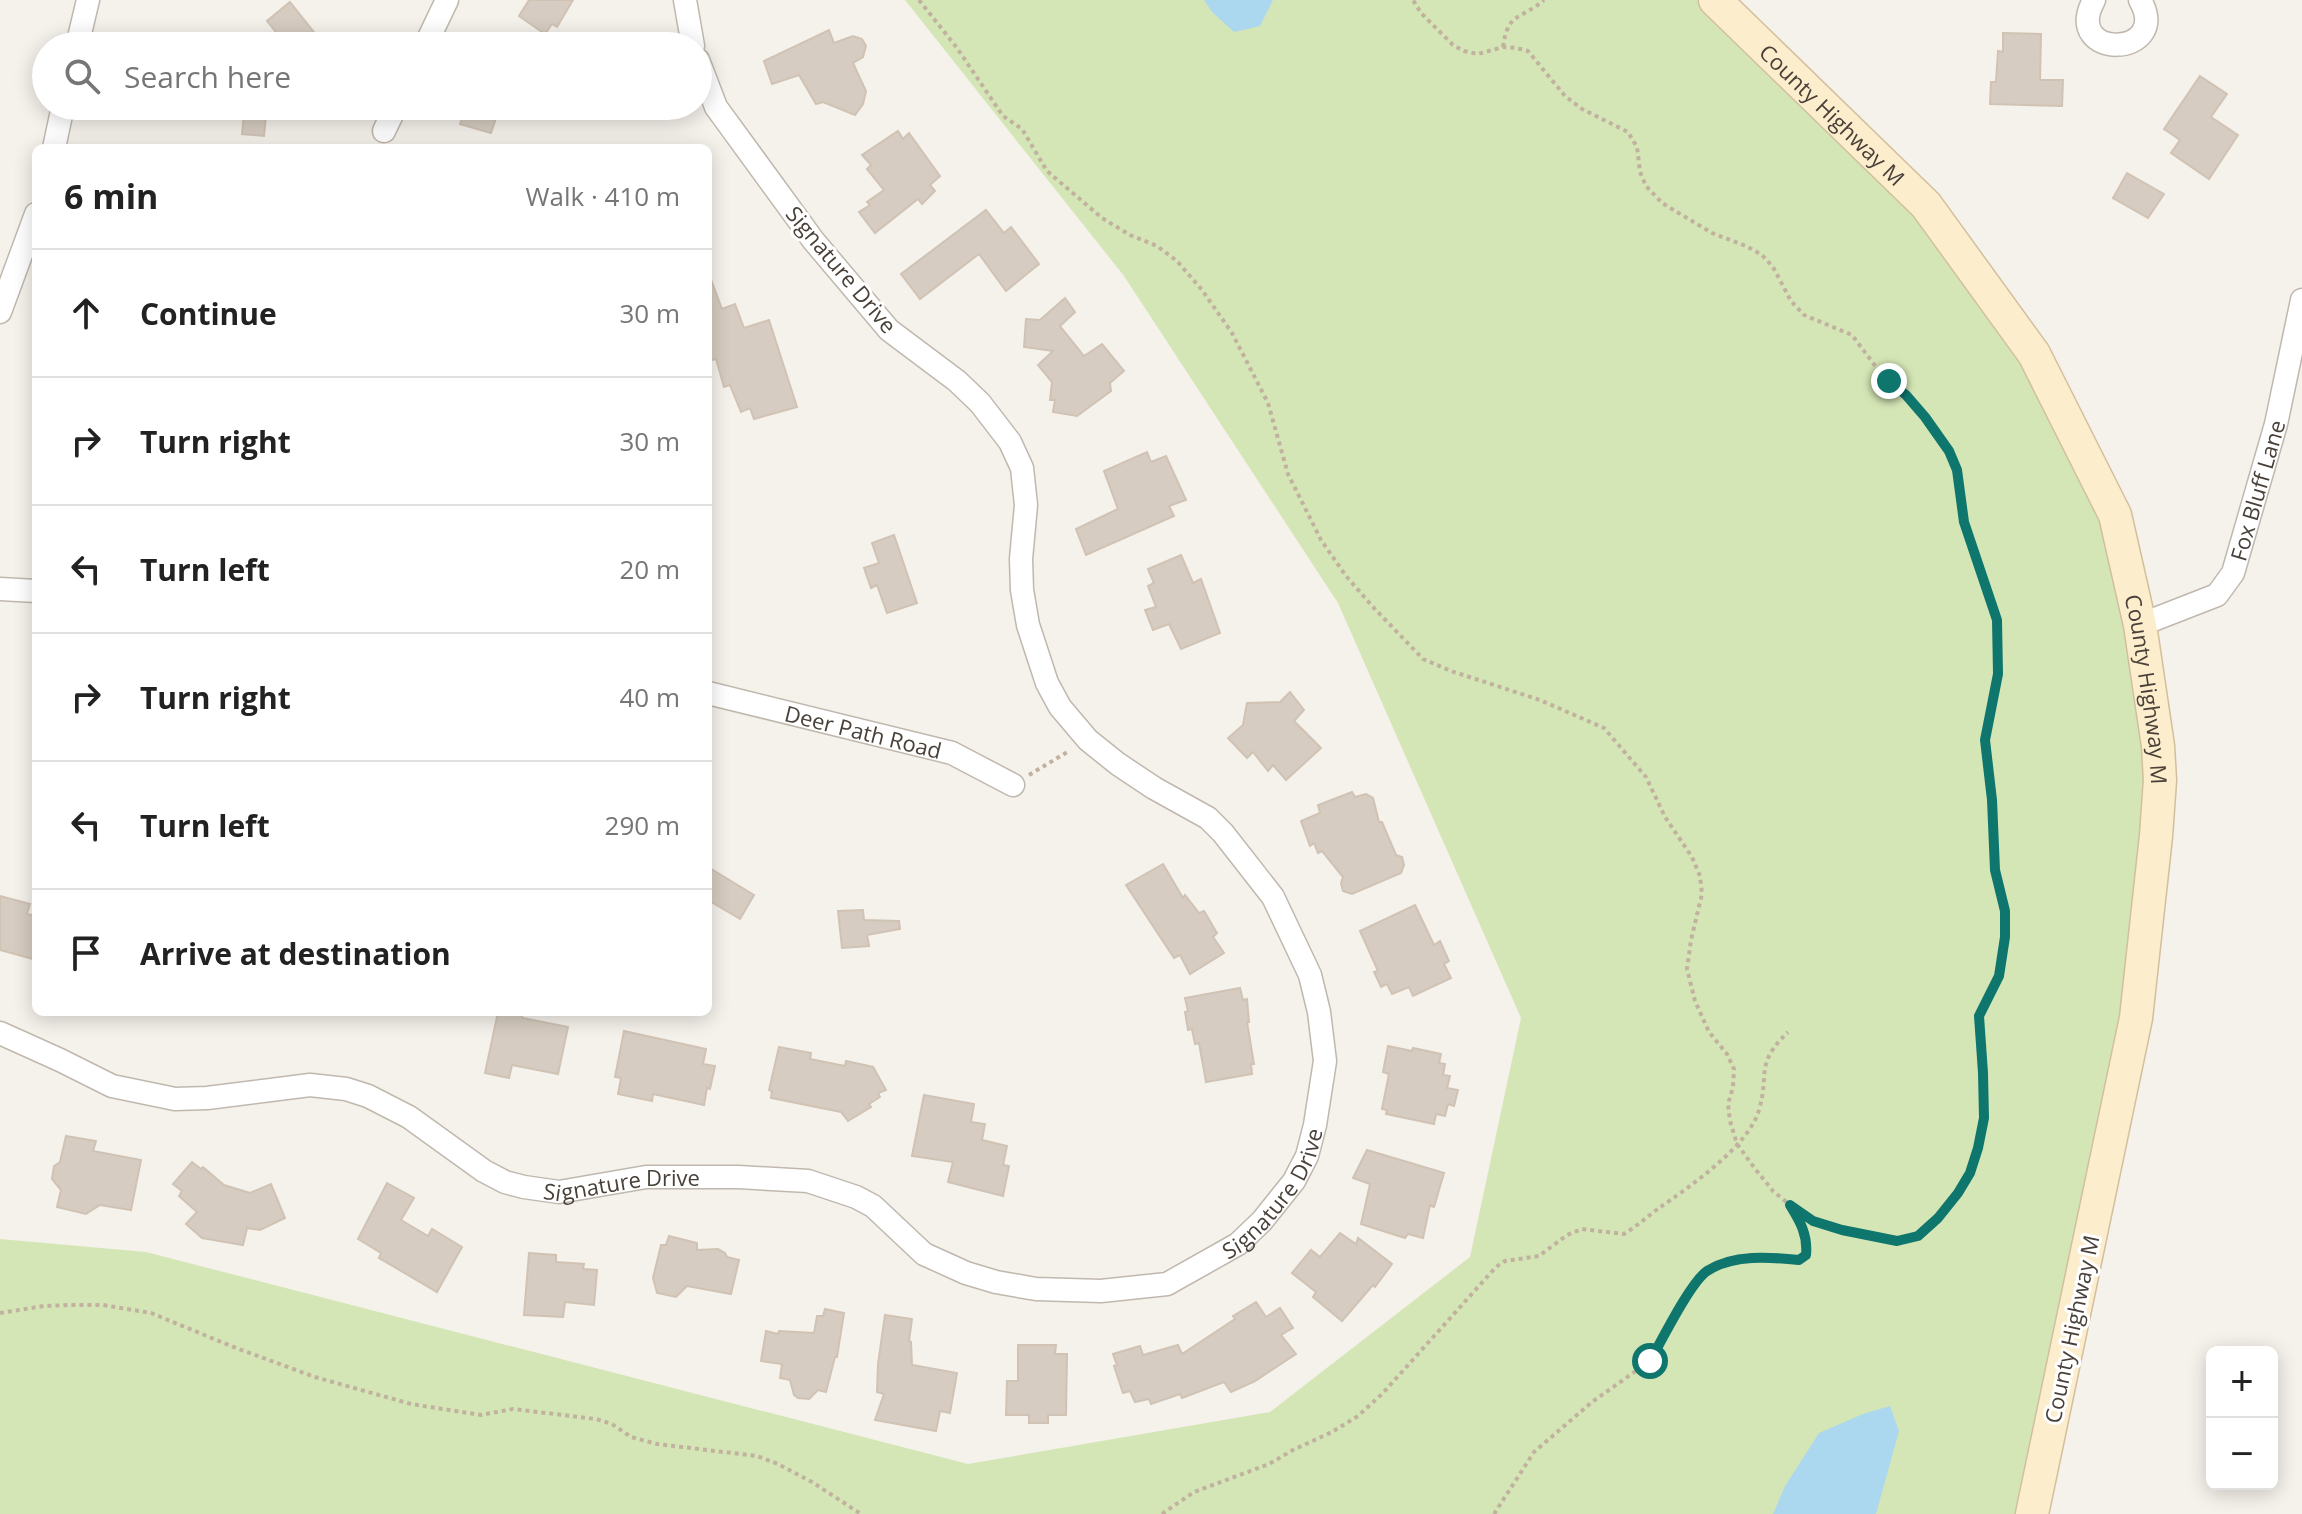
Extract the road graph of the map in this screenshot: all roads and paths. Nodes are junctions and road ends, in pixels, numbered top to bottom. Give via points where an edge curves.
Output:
1 (88, 0) edge
2 (447, 0) edge
3 (685, 0) edge
4 (919, 0) edge
5 (1413, 0) edge
6 (1544, 0) edge
7 (1715, 0) edge
8 (2094, 0) edge
9 (2140, 0) edge
10 (80, 32) edge
11 (432, 32) edge
12 (691, 32) edge
13 (1503, 47) junction
14 (712, 97) edge
15 (60, 120) edge
16 (389, 120) edge
17 (384, 131) dead end
18 (55, 144) edge
19 (32, 225) edge
20 (2302, 300) edge
21 (0, 312) edge
22 (0, 589) edge
23 (32, 591) edge
24 (2140, 625) junction
25 (712, 694) edge
26 (1088, 740) junction
27 (1013, 785) joint
28 (1788, 1032) dead end
29 (0, 1033) edge
30 (1737, 1144) junction
31 (1790, 1205) junction
32 (0, 1313) edge
33 (861, 1514) edge
34 (1162, 1514) edge
35 (1494, 1514) edge
36 (2032, 1514) edge

1 - 10 street
2 - 11 street
3 - 12 street
4 - 30 path via 1003,116 1022,129 1047,171 1102,218 1177,261 1202,290 1232,333 1268,403 1288,474 1321,540 1381,616 1423,659 1604,728 1646,777 1700,876 1702,894 1687,969 1709,1032 1734,1069 1728,1104
5 - 13 path via 1464,51 1478,54
6 - 13 path via 1511,21
7 - 24 main road, County Highway M via 1926,205 2034,354 2115,515
8 - 9 street via 2090,28 2102,43 2121,46 2143,30
13 - 31 path via 1528,51 1565,96 1628,132 1646,186 1662,203 1762,255 1804,315 1852,335 1906,395 1949,451 1957,470 1964,522 1997,620 1998,674 1985,740 2005,937 1999,976 1979,1016 1984,1118 1970,1173 1938,1218 1918,1236 1897,1241 1813,1221
14 - 26 street, Signature Drive via 813,240 889,330 957,381 1010,442 1022,468 1026,505 1021,559 1028,625 1047,683
15 - 18 street
16 - 17 street
19 - 21 street
20 - 24 street, Fox Bluff Lane via 2276,424 2233,573 2217,595
22 - 23 street
24 - 36 main road, County Highway M via 2160,780 2136,1018
25 - 27 street, Deer Path Road via 952,753
26 - 27 path
26 - 29 street, Signature Drive via 1223,833 1273,897 1306,964 1319,1012 1325,1061 1321,1095 1307,1156 1294,1181 1238,1244 1167,1284 1101,1291 996,1282 924,1254 873,1206 808,1181 646,1177 559,1192 524,1187 484,1171 409,1117 346,1089 310,1085 175,1099 112,1086
28 - 30 path via 1768,1056 1759,1112
30 - 31 path
30 - 34 path via 1685,1192 1624,1234 1582,1229 1539,1256 1505,1261 1364,1411 1269,1464 1194,1492
31 - 35 path via 1804,1232 1806,1255 1799,1260 1740,1260 1706,1271 1691,1287 1650,1361 1534,1452
32 - 33 path via 70,1305 151,1313 315,1377 411,1404 481,1415 513,1409 596,1419 657,1444 757,1456 812,1482

